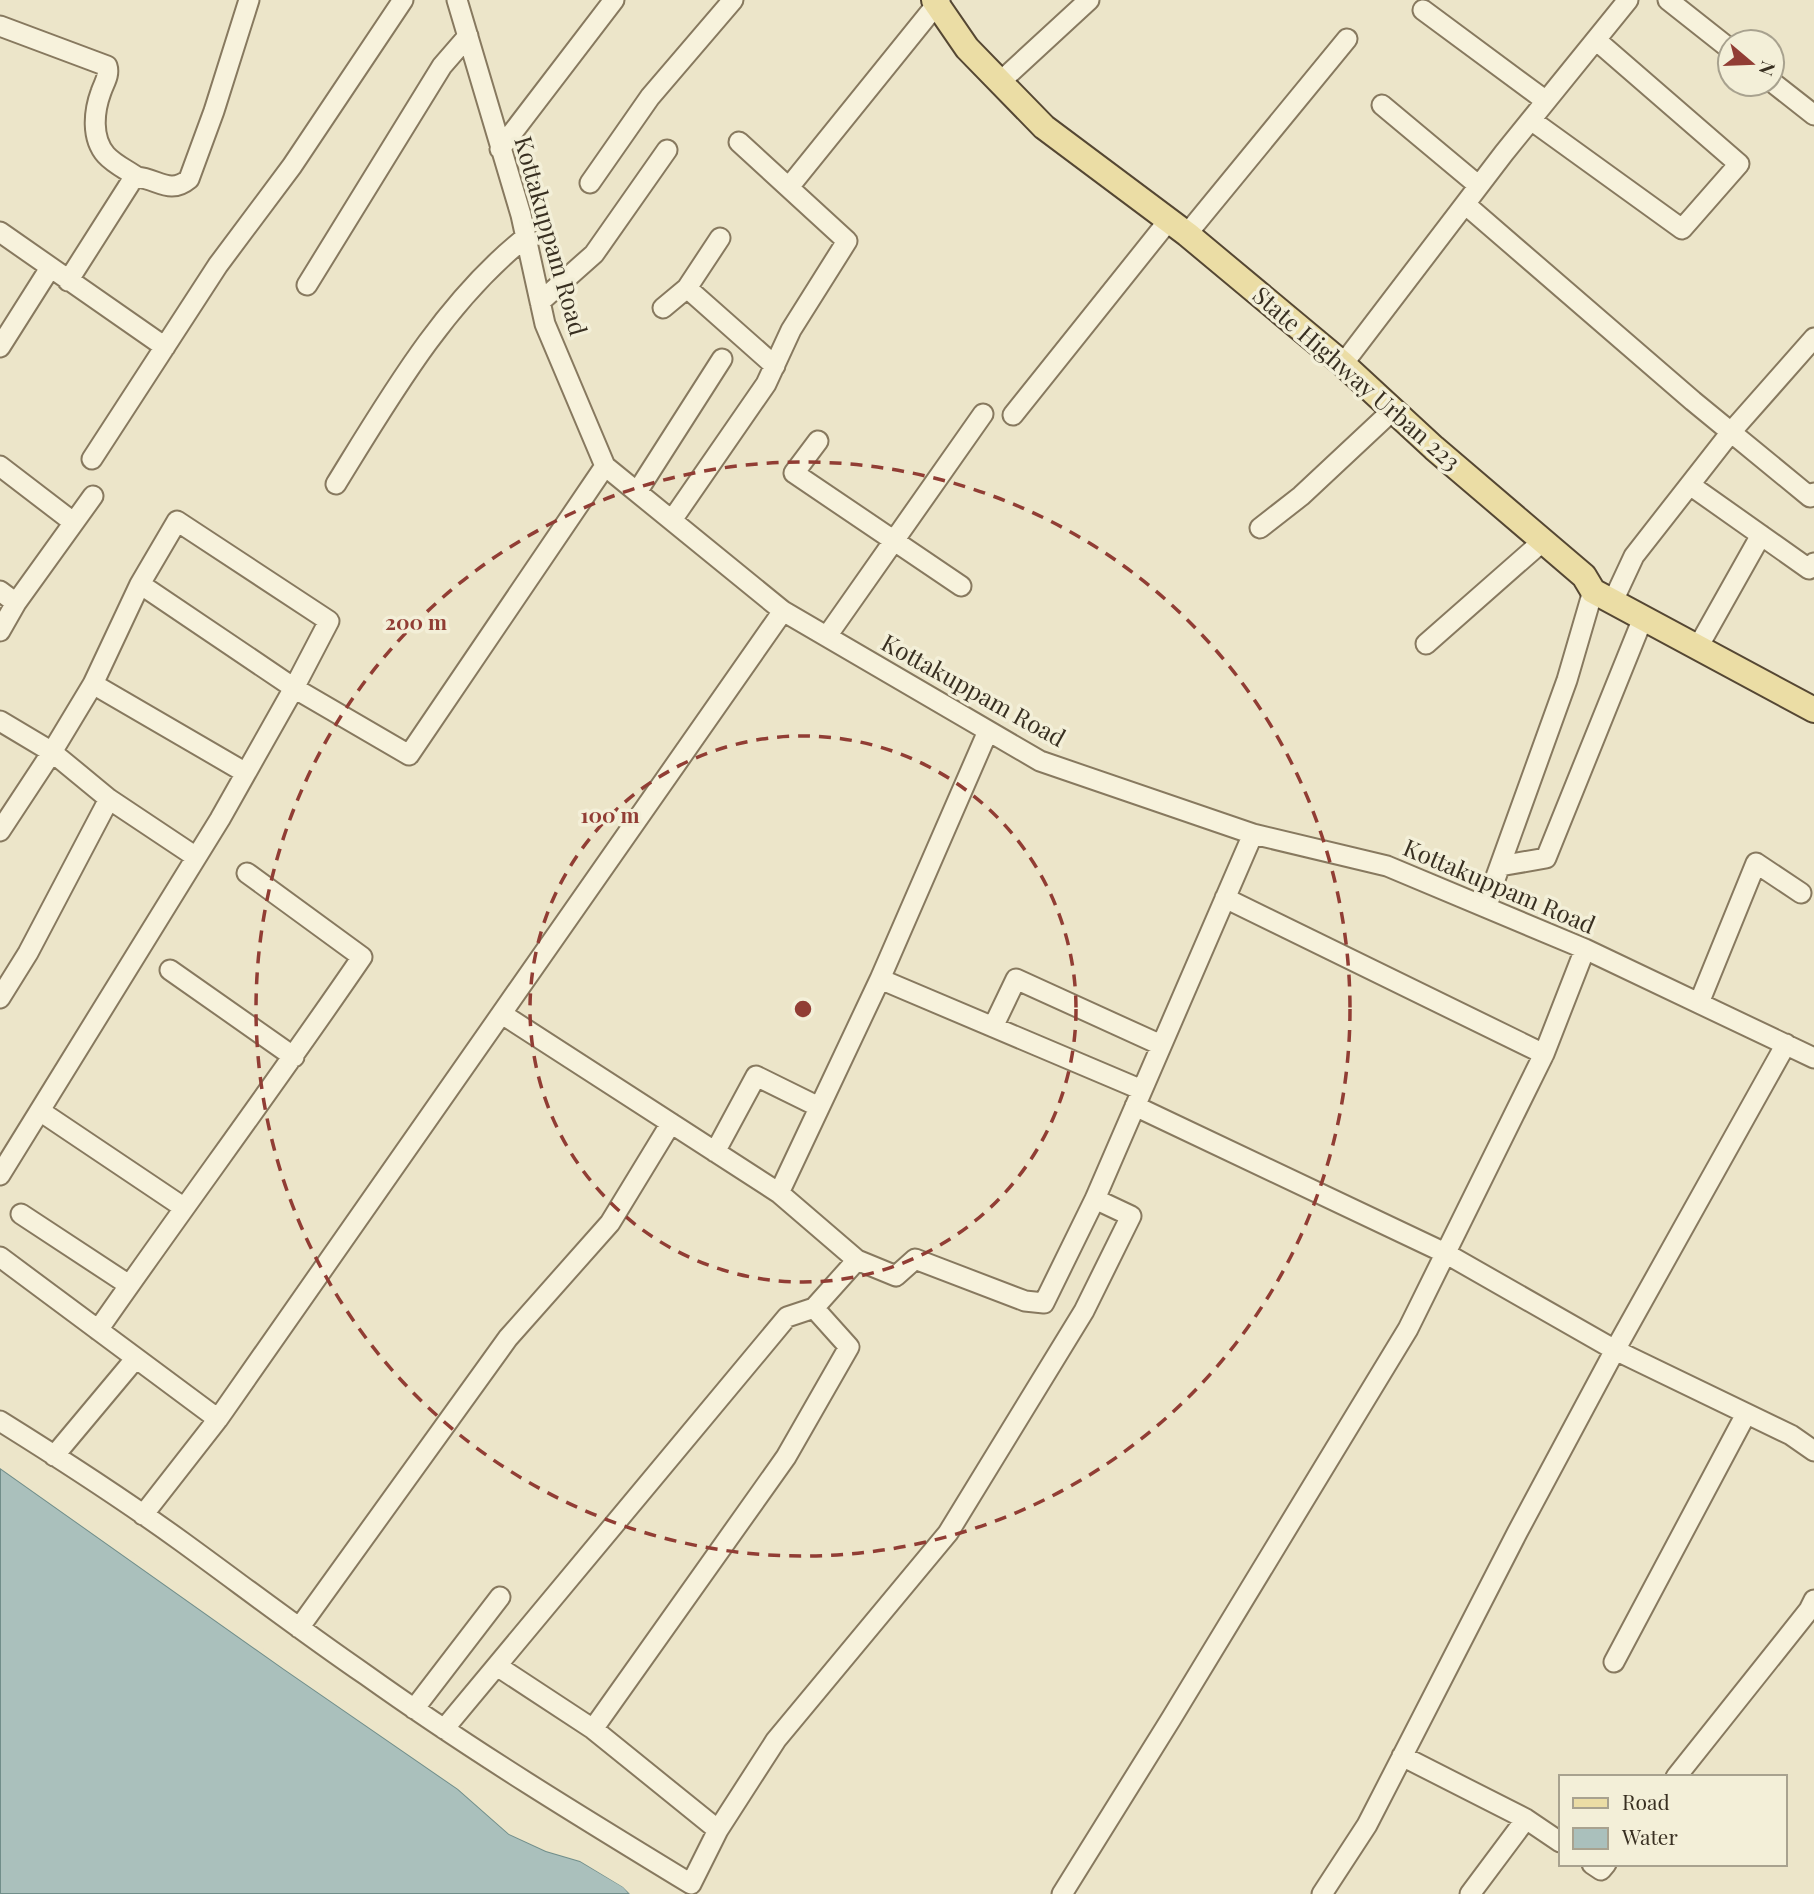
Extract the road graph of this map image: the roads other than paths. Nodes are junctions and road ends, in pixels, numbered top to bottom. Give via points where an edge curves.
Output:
1 (248, 0) edge
2 (403, 0) edge
3 (457, 0) edge
4 (614, 0) edge
5 (733, 0) edge
6 (1089, 0) edge
7 (1628, 0) edge
8 (1668, 0) edge
9 (937, 1) edge
10 (1423, 10) dead end
11 (0, 26) edge
12 (468, 36) junction
13 (1716, 38) edge
14 (1347, 39) dead end
15 (1596, 40) junction
16 (1000, 82) junction
17 (1786, 93) edge
18 (1546, 101) junction
19 (1382, 105) dead end
20 (1814, 115) edge
21 (1531, 120) junction
22 (739, 142) dead end
23 (500, 149) junction
24 (667, 150) dead end
25 (137, 177) junction
26 (590, 183) dead end
27 (1479, 186) junction
28 (789, 187) junction
29 (1465, 204) junction
30 (1178, 227) junction
31 (0, 232) edge
32 (526, 237) junction
33 (720, 238) dead end
34 (50, 268) junction
35 (68, 281) junction
36 (307, 285) dead end
37 (687, 288) junction
38 (540, 302) junction
39 (663, 308) dead end
40 (1814, 338) edge
41 (0, 347) edge
42 (165, 347) junction
43 (722, 359) dead end
44 (1343, 364) junction
45 (775, 366) junction
46 (1393, 410) junction
47 (983, 414) dead end
48 (1013, 415) dead end
49 (1731, 432) junction
50 (818, 441) dead end
51 (92, 458) dead end
52 (605, 466) junction
53 (0, 467) edge
54 (336, 484) dead end
55 (1690, 485) junction
56 (637, 492) junction
57 (1814, 493) edge
58 (93, 496) dead end
59 (672, 520) junction
60 (74, 522) junction
61 (1260, 528) dead end
62 (1761, 536) junction
63 (894, 540) junction
64 (1543, 541) junction
65 (1814, 563) edge
66 (140, 584) junction
67 (961, 586) dead end
68 (0, 592) edge
69 (1603, 596) junction
70 (16, 603) junction
71 (783, 611) junction
72 (1643, 618) junction
73 (0, 631) edge
74 (827, 636) junction
75 (1426, 644) dead end
76 (1698, 647) junction
77 (93, 684) junction
78 (294, 688) junction
79 (1814, 710) edge
80 (0, 720) edge
81 (988, 731) junction
82 (52, 752) junction
83 (246, 773) junction
84 (109, 799) junction
85 (0, 831) edge
86 (1253, 834) junction
87 (196, 858) junction
88 (1500, 866) junction
89 (247, 873) dead end
90 (1801, 893) dead end
91 (1225, 898) junction
92 (1485, 907) junction
93 (1585, 949) junction
94 (170, 970) dead end
95 (880, 979) junction
96 (0, 998) edge
97 (1699, 1003) junction
98 (502, 1014) junction
99 (993, 1027) junction
100 (1786, 1044) junction
101 (1161, 1045) junction
102 (1544, 1054) junction
103 (294, 1057) junction
104 (1814, 1058) edge
105 (1139, 1098) junction
106 (820, 1107) junction
107 (40, 1111) junction
108 (671, 1123) junction
109 (715, 1152) junction
110 (0, 1175) edge
111 (779, 1193) junction
112 (1095, 1199) junction
113 (183, 1207) junction
114 (21, 1214) dead end
115 (1445, 1253) junction
116 (0, 1256) edge
117 (857, 1260) junction
118 (129, 1285) junction
119 (814, 1308) junction
120 (98, 1329) junction
121 (1615, 1350) junction
122 (136, 1358) junction
123 (1746, 1414) junction
124 (218, 1419) junction
125 (0, 1421) edge
126 (1814, 1451) edge
127 (54, 1456) junction
128 (143, 1515) junction
129 (500, 1597) dead end
130 (1814, 1600) edge
131 (299, 1628) junction
132 (1614, 1662) dead end
133 (498, 1666) junction
134 (414, 1709) junction
135 (444, 1729) junction
136 (593, 1729) junction
137 (1402, 1756) junction
138 (1678, 1775) edge
139 (1526, 1819) junction
140 (718, 1829) junction
141 (1559, 1841) edge
142 (1062, 1894) edge
143 (1322, 1894) edge
144 (1470, 1894) edge

1 - 25 street via 189,179 172,187
2 - 42 street
3 - 12 street, Kottakuppam Road
4 - 23 street
5 - 26 street via 650,97
6 - 16 street
7 - 15 street
8 - 13 street
9 - 16 main road, State Highway Urban 223 via 967,48
9 - 28 street
10 - 18 street
11 - 25 street via 107,66 95,122 99,142 111,160
12 - 23 street, Kottakuppam Road
12 - 36 street via 442,66
14 - 30 street
15 - 18 street
15 - 21 street via 1740,164 1682,229
16 - 30 main road, State Highway Urban 223 via 1044,127
17 - 20 street
18 - 21 street
19 - 27 street
21 - 27 street
22 - 28 street
23 - 32 street, Kottakuppam Road
24 - 38 street via 594,254
25 - 35 street
27 - 29 street
28 - 45 street via 847,241 791,330
29 - 44 street
29 - 49 street
30 - 44 main road, State Highway Urban 223
30 - 48 street
31 - 34 street
32 - 38 street, Kottakuppam Road
32 - 54 street via 501,257 431,339
33 - 37 street
34 - 35 street
34 - 41 street
35 - 42 street
37 - 39 street
37 - 45 street
38 - 52 street, Kottakuppam Road
40 - 49 street
42 - 51 street
43 - 56 street
44 - 46 main road, State Highway Urban 223
45 - 59 street
46 - 61 street
46 - 64 main road, State Highway Urban 223
47 - 63 street
49 - 55 street
49 - 57 street via 1810,497
50 - 63 street via 794,472
52 - 56 street, Kottakuppam Road
52 - 78 street via 409,755
53 - 60 street
55 - 62 street
55 - 69 street
56 - 59 street, Kottakuppam Road
58 - 60 street
59 - 71 street, Kottakuppam Road
60 - 70 street
62 - 65 street via 1809,569
62 - 76 street
63 - 67 street
63 - 74 street
64 - 69 main road, State Highway Urban 223
64 - 75 street
66 - 77 street
66 - 78 street
66 - 78 street via 177,521 329,621
68 - 70 street
69 - 72 main road, State Highway Urban 223
69 - 88 street via 1567,680
70 - 73 street
71 - 74 street, Kottakuppam Road
71 - 98 street
72 - 76 main road, State Highway Urban 223
72 - 88 street via 1546,858
74 - 81 street, Kottakuppam Road
76 - 79 main road, State Highway Urban 223
77 - 82 street
77 - 83 street
78 - 83 street
80 - 82 street
81 - 86 street, Kottakuppam Road via 1040,761
81 - 95 street
82 - 84 street
82 - 85 street
83 - 87 street
84 - 87 street
84 - 96 street
86 - 91 street
86 - 92 street, Kottakuppam Road via 1387,866
87 - 107 street
88 - 92 street
89 - 103 street via 362,957
90 - 97 street via 1756,863
91 - 101 street
91 - 102 street
92 - 93 street, Kottakuppam Road
93 - 97 street, Kottakuppam Road
93 - 102 street
94 - 103 street
95 - 99 street
95 - 106 street
97 - 100 street, Kottakuppam Road
98 - 108 street
98 - 124 street
99 - 101 street via 1016,979
99 - 105 street
100 - 104 street, Kottakuppam Road
100 - 121 street
101 - 105 street
102 - 115 street
103 - 113 street
105 - 112 street
105 - 115 street
106 - 109 street via 756,1076
106 - 111 street
107 - 110 street
107 - 113 street
108 - 109 street
108 - 131 street via 610,1223 508,1338
109 - 111 street
111 - 117 street
112 - 117 street via 1044,1303 1026,1301 915,1258 896,1276
112 - 140 street via 1131,1216 1084,1311 948,1533 776,1740
113 - 118 street
114 - 118 street
115 - 121 street
115 - 142 street via 1408,1329
116 - 120 street
117 - 119 street
118 - 120 street
119 - 133 street via 787,1317
119 - 136 street via 849,1347 786,1457
120 - 122 street
121 - 123 street
121 - 137 street
122 - 124 street
122 - 127 street
123 - 126 street
123 - 132 street
124 - 128 street
125 - 127 street
127 - 128 street
128 - 131 street
129 - 134 street
130 - 138 street
131 - 134 street
133 - 135 street
133 - 136 street
134 - 135 street
135 - 140 street via 691,1884
136 - 140 street
137 - 139 street
137 - 143 street via 1367,1825
139 - 141 street
139 - 144 street

